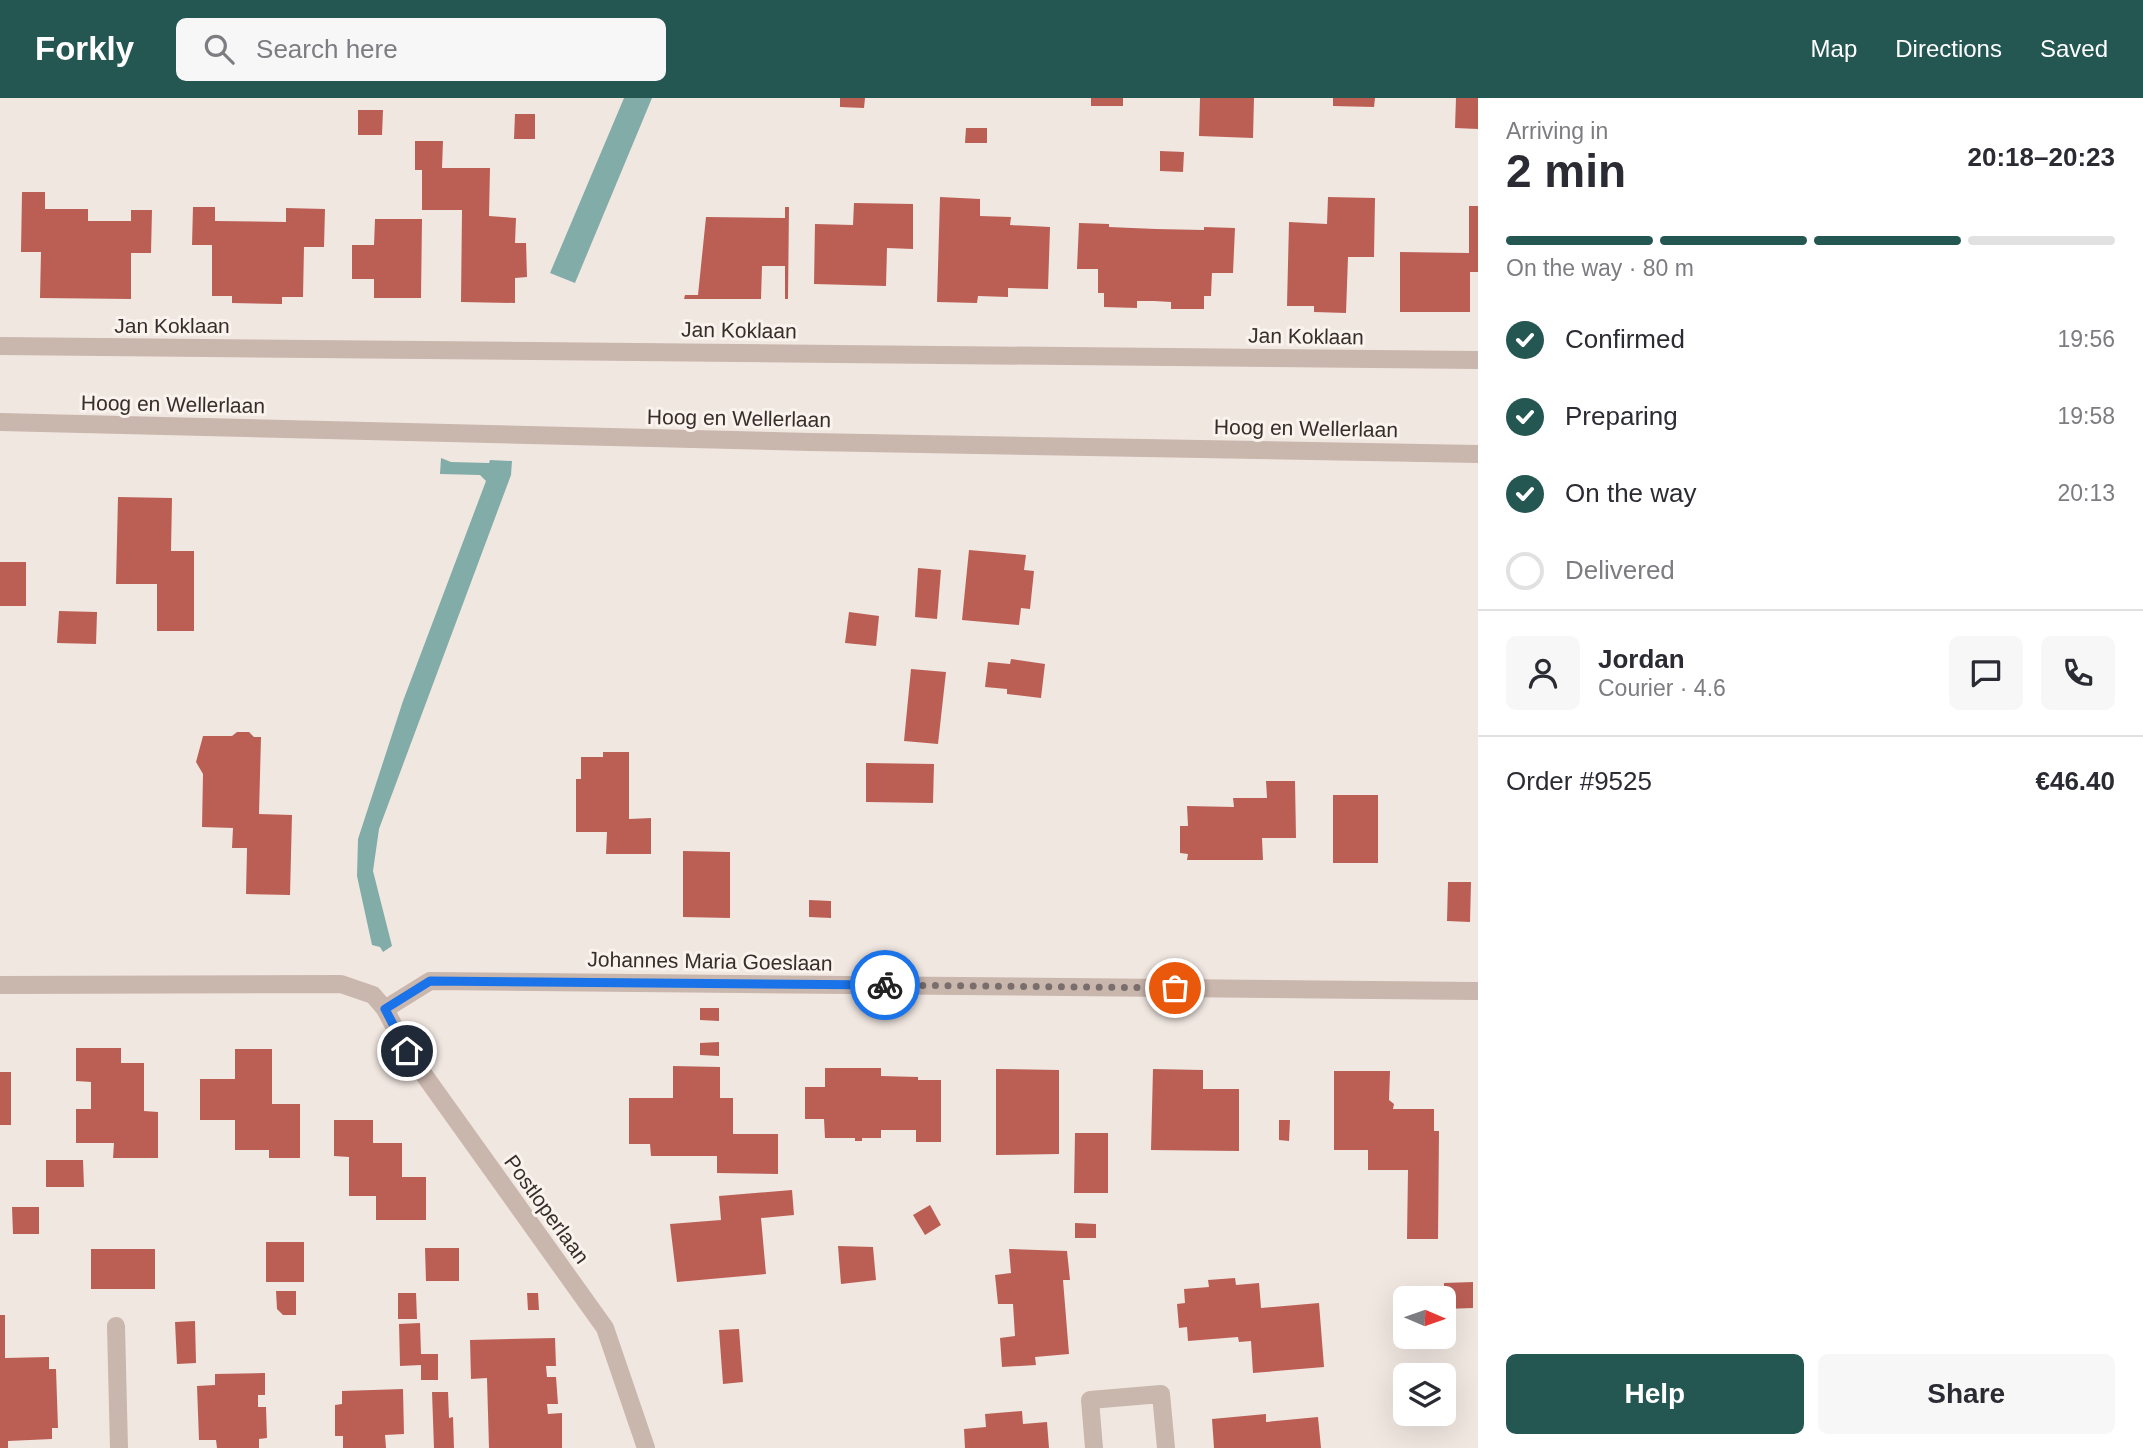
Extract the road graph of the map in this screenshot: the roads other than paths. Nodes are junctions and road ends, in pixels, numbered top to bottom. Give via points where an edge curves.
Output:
1 (0, 346) edge
2 (1478, 360) edge
3 (0, 422) edge
4 (1478, 454) edge
5 (0, 985) edge
6 (1478, 991) edge
7 (385, 1009) junction
8 (116, 1326) dead end
9 (119, 1448) edge
10 (646, 1448) edge
11 (1094, 1448) edge
12 (1166, 1448) edge

1 - 2 street, Jan Koklaan
3 - 4 street, Hoog en Wellerlaan
5 - 7 street via 341,984 373,995
6 - 7 street, Johannes Maria Goeslaan via 430,981
7 - 10 street, Postloperlaan via 407,1051 605,1328
8 - 9 street
11 - 12 street via 1090,1400 1161,1394

